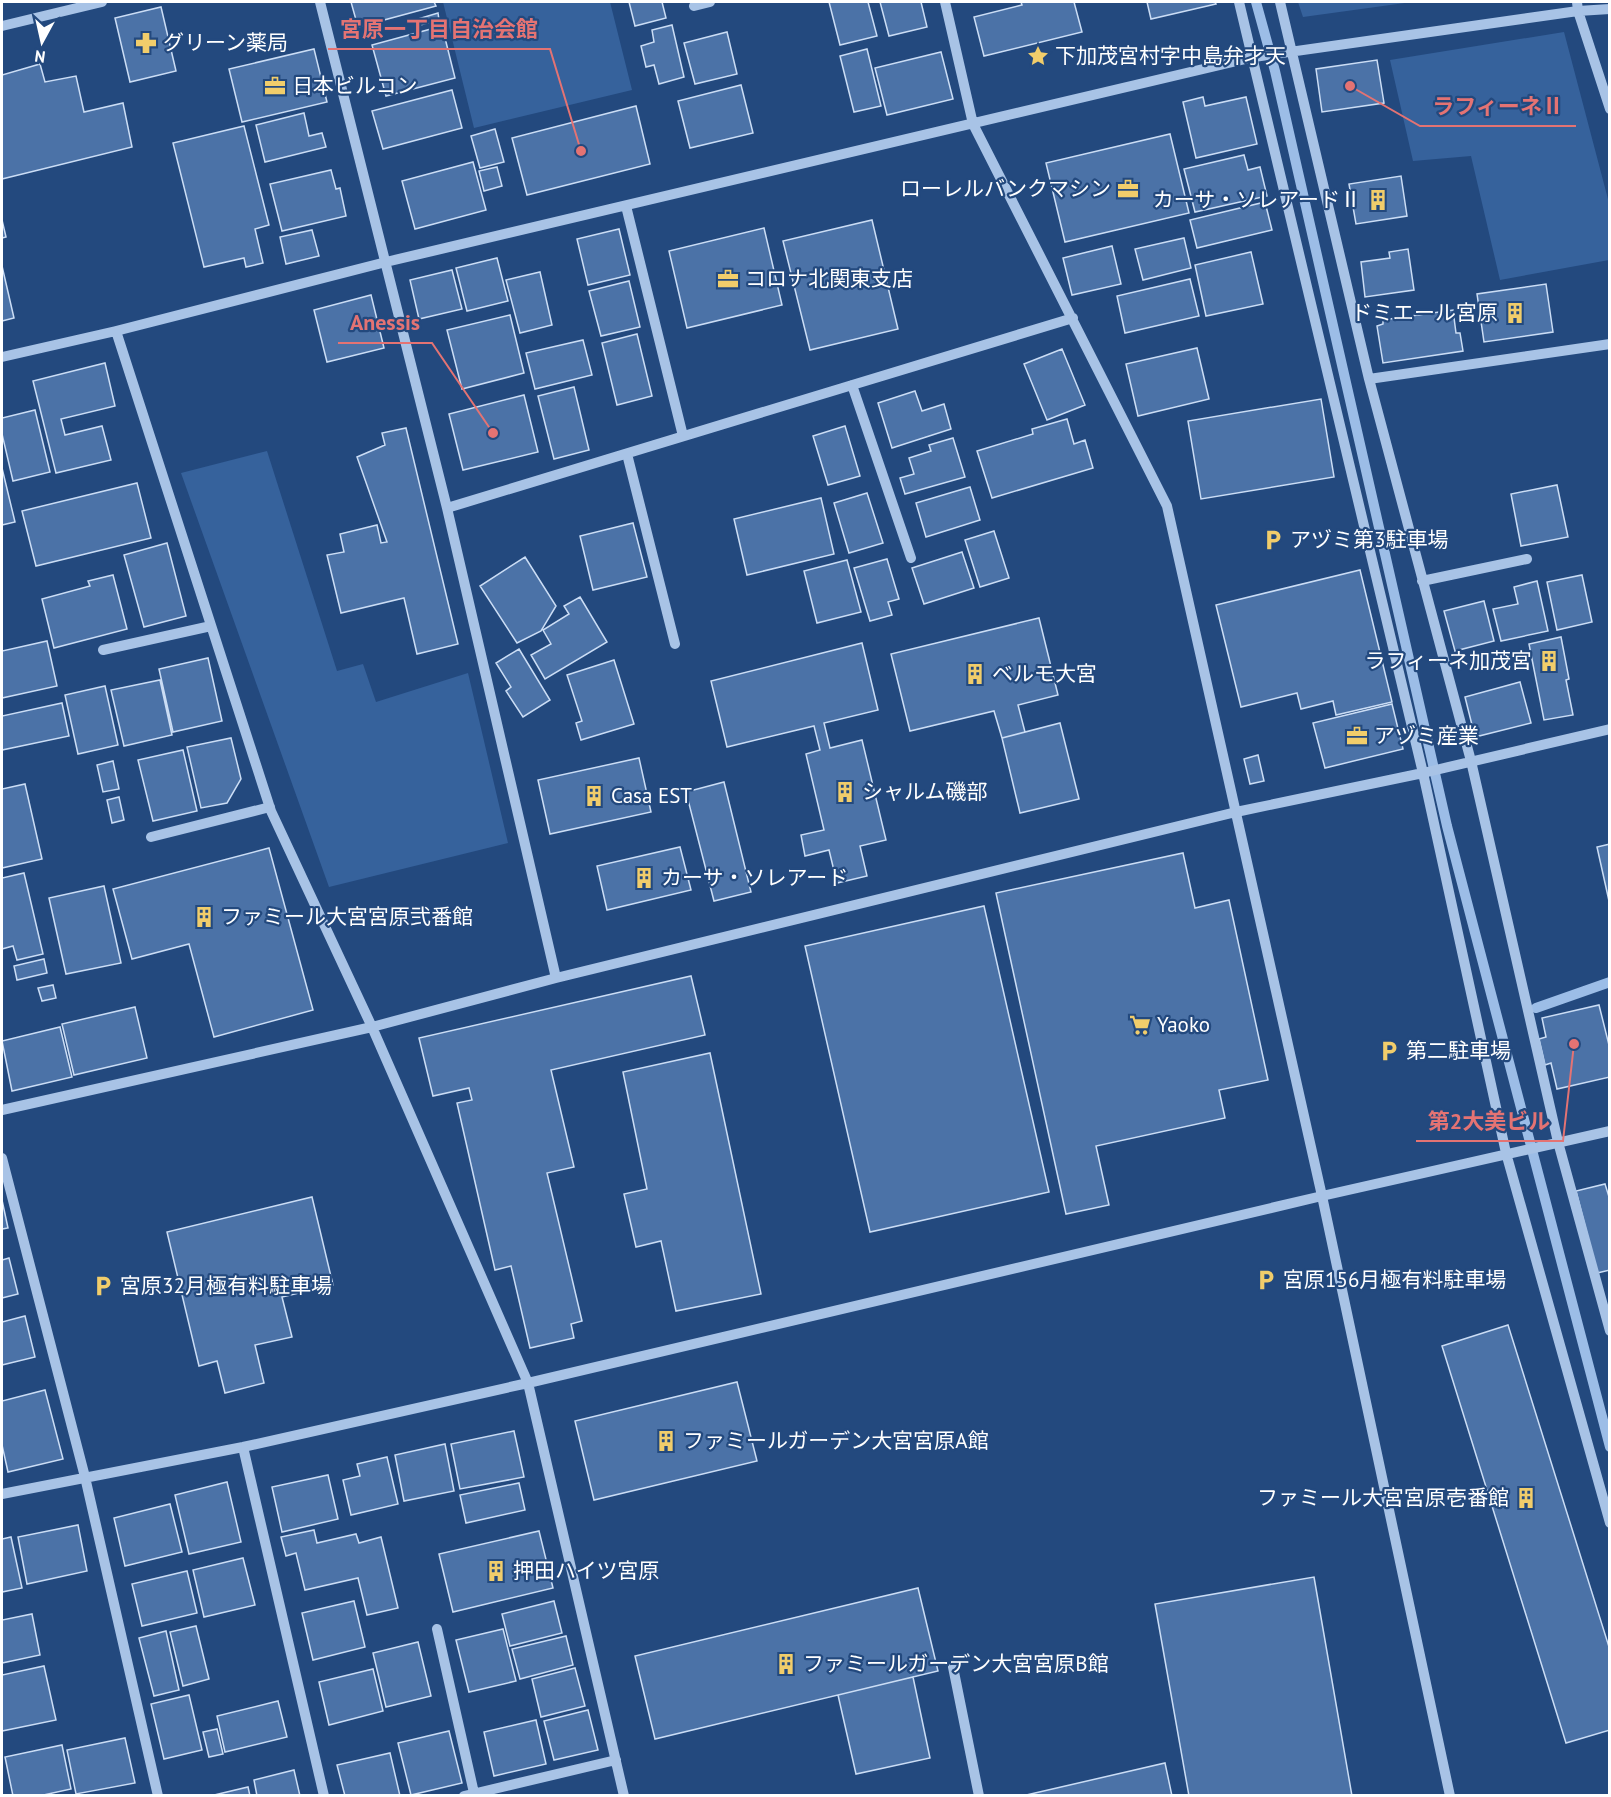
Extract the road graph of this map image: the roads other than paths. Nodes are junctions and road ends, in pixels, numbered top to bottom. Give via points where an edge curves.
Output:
1 (102, 2) edge
2 (320, 2) edge
3 (710, 2) edge
4 (945, 2) edge
5 (1239, 2) edge
6 (1280, 2) edge
7 (694, 6) dead end
8 (1578, 6) edge
9 (1610, 9) edge
10 (2, 26) edge
11 (1291, 51) junction
12 (1255, 57) junction
13 (1610, 109) edge
14 (973, 124) junction
15 (627, 206) junction
16 (386, 262) junction
17 (1073, 318) junction
18 (116, 331) junction
19 (1610, 344) edge
20 (2, 357) edge
21 (1369, 379) junction
22 (852, 385) junction
23 (683, 436) junction
24 (627, 454) junction
25 (447, 508) junction
26 (911, 558) dead end
27 (1527, 558) dead end
28 (1422, 581) junction
29 (211, 626) junction
30 (675, 644) dead end
31 (102, 650) dead end
32 (1610, 729) edge
33 (1470, 761) junction
34 (1425, 772) junction
35 (270, 807) junction
36 (1236, 813) junction
37 (151, 837) dead end
38 (556, 978) junction
39 (372, 1027) junction
40 (2, 1110) edge
41 (1610, 1131) edge
42 (1558, 1142) junction
43 (1506, 1153) junction
44 (2, 1158) edge
45 (1322, 1196) junction
46 (1610, 1331) edge
47 (528, 1383) junction
48 (243, 1447) junction
49 (85, 1477) junction
50 (2, 1494) edge
51 (1610, 1523) edge
52 (437, 1629) dead end
53 (953, 1667) dead end
54 (616, 1760) junction
55 (469, 1794) edge
56 (158, 1796) edge
57 (324, 1796) edge
58 (624, 1796) edge
59 (979, 1796) edge
60 (1450, 1796) edge

1 - 10 street
2 - 16 street
3 - 7 street
4 - 14 street
5 - 12 street
6 - 11 street
8 - 9 street
8 - 11 street
8 - 13 street
11 - 12 street
11 - 21 street
12 - 14 street
12 - 34 street
14 - 15 street
14 - 17 street
15 - 16 street
15 - 23 street
16 - 18 street
16 - 25 street
17 - 22 street
17 - 36 street via 1167,506
18 - 20 street
18 - 29 street
19 - 21 street
21 - 28 street
22 - 23 street
22 - 26 street
23 - 24 street
24 - 25 street
24 - 30 street
25 - 38 street
27 - 28 street
28 - 33 street
29 - 31 street
29 - 35 street
32 - 33 street
33 - 34 street
33 - 42 street
34 - 36 street
34 - 43 street
35 - 37 street
35 - 39 street
36 - 38 street
36 - 45 street
38 - 39 street
39 - 40 street
39 - 47 street
41 - 42 street
42 - 43 street
42 - 46 street
43 - 45 street
43 - 51 street
44 - 49 street
45 - 47 street
45 - 60 street
47 - 48 street
47 - 54 street
48 - 49 street
48 - 57 street
49 - 50 street
49 - 56 street
52 - 55 street
53 - 59 street
54 - 55 street
54 - 58 street

